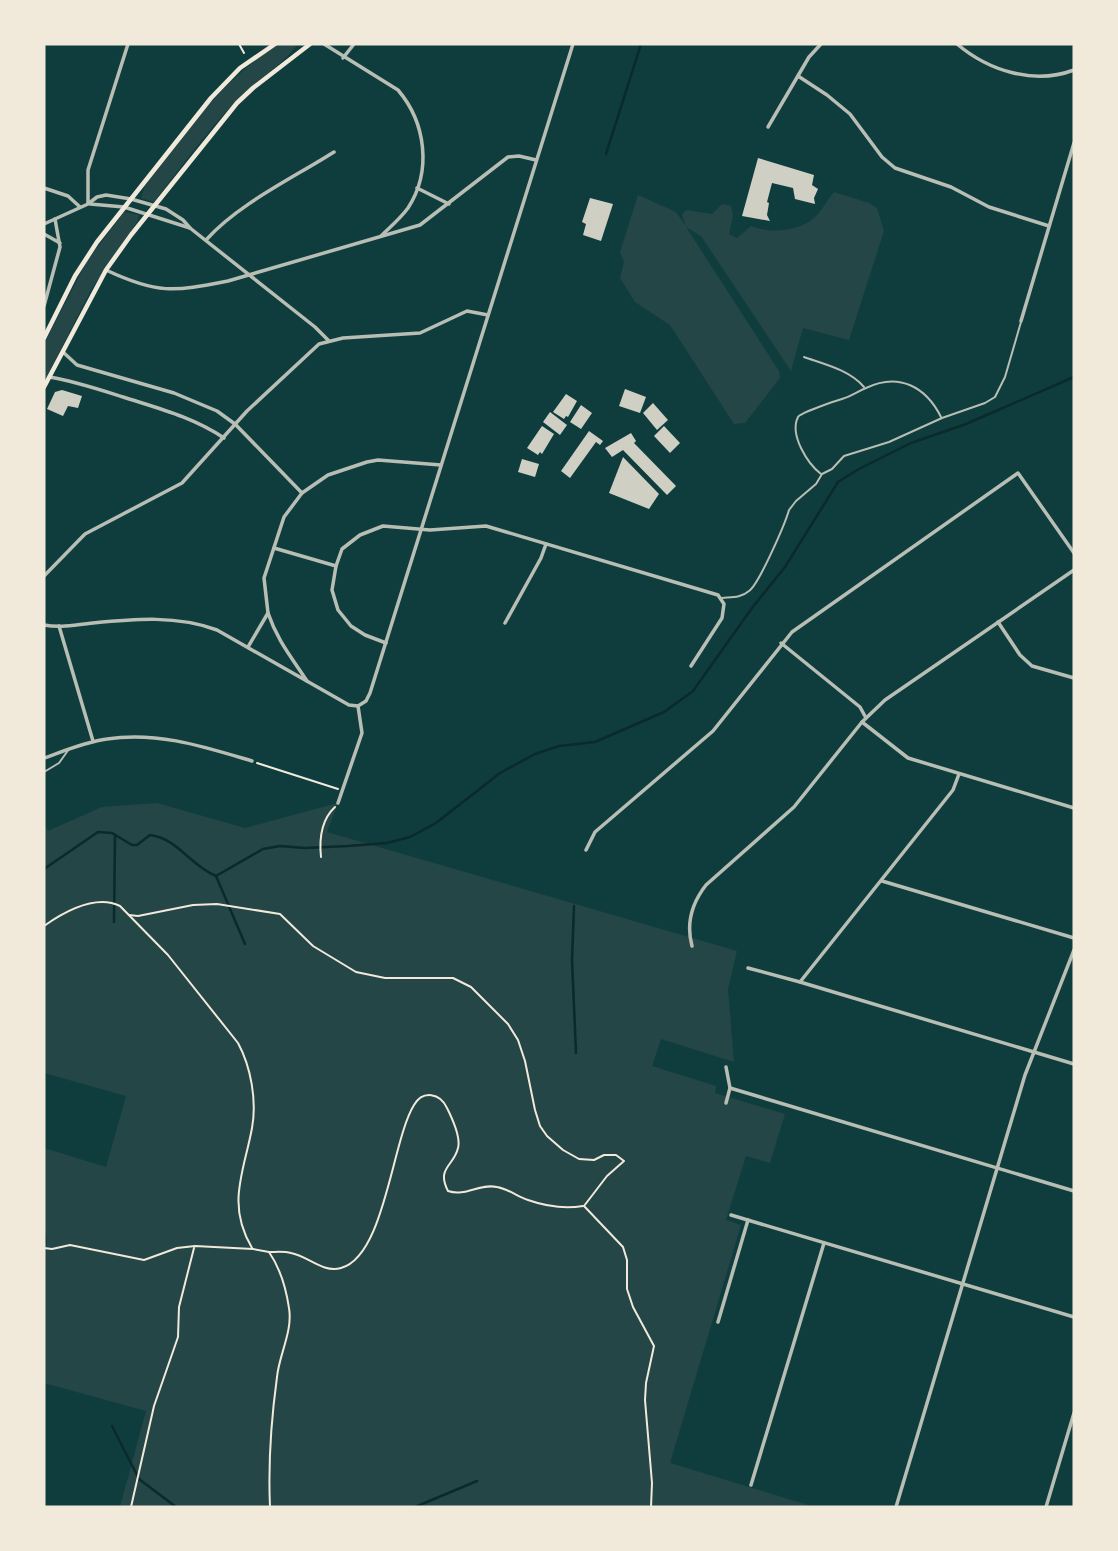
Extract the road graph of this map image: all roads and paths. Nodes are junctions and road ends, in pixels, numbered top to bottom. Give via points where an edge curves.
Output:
1 (128, 44) edge
2 (239, 44) edge
3 (275, 44) edge
4 (310, 44) edge
5 (324, 44) edge
6 (354, 44) edge
7 (573, 44) edge
8 (821, 44) edge
9 (957, 44) edge
10 (244, 53) dead end
11 (343, 58) junction
12 (1074, 70) edge
13 (798, 76) junction
14 (768, 127) dead end
15 (1074, 143) edge
16 (334, 152) dead end
17 (536, 160) junction
18 (44, 188) edge
19 (417, 188) junction
20 (131, 199) junction
21 (88, 204) junction
22 (449, 204) junction
23 (154, 206) junction
24 (80, 207) junction
25 (124, 207) junction
26 (147, 214) junction
27 (55, 219) junction
28 (44, 224) edge
29 (1049, 226) junction
30 (190, 228) junction
31 (44, 234) edge
32 (380, 237) junction
33 (206, 240) junction
34 (60, 243) junction
35 (106, 270) junction
36 (249, 274) junction
37 (44, 306) edge
38 (488, 315) junction
39 (1021, 321) joint
40 (44, 338) edge
41 (329, 341) junction
42 (62, 351) junction
43 (804, 357) dead end
44 (49, 377) junction
45 (44, 387) edge
46 (865, 388) junction
47 (942, 418) junction
48 (235, 424) junction
49 (224, 438) junction
50 (442, 465) junction
51 (822, 474) junction
52 (303, 493) junction
53 (421, 530) junction
54 (546, 544) junction
55 (274, 548) junction
56 (1074, 552) edge
57 (336, 566) junction
58 (1074, 570) edge
59 (44, 576) edge
60 (722, 598) junction
61 (268, 613) junction
62 (998, 622) junction
63 (505, 623) dead end
64 (44, 625) edge
65 (59, 626) junction
66 (386, 643) junction
67 (781, 643) junction
68 (248, 647) junction
69 (691, 666) dead end
70 (1074, 678) edge
71 (309, 683) junction
72 (358, 706) junction
73 (866, 718) junction
74 (862, 722) junction
75 (93, 741) junction
76 (70, 748) junction
77 (44, 758) edge
78 (253, 761) joint
79 (44, 772) edge
80 (959, 774) junction
81 (343, 790) junction
82 (338, 803) joint
83 (1074, 808) edge
84 (586, 850) dead end
85 (321, 856) dead end
86 (881, 881) junction
87 (129, 915) junction
88 (44, 926) edge
89 (1074, 938) edge
90 (691, 946) dead end
91 (1074, 950) edge
92 (748, 968) dead end
93 (800, 982) junction
94 (1034, 1052) junction
95 (1074, 1064) edge
96 (726, 1067) dead end
97 (730, 1088) junction
98 (726, 1103) dead end
99 (997, 1167) junction
100 (1074, 1191) edge
101 (584, 1206) junction
102 (730, 1215) dead end
103 (748, 1220) junction
104 (824, 1243) junction
105 (195, 1246) junction
106 (44, 1248) edge
107 (253, 1249) junction
108 (269, 1252) junction
109 (962, 1283) junction
110 (1074, 1317) edge
111 (718, 1322) dead end
112 (1074, 1413) edge
113 (751, 1485) dead end
114 (131, 1507) edge
115 (270, 1507) edge
116 (651, 1507) edge
117 (896, 1507) edge
118 (1046, 1507) edge

1 - 21 street via 88,170
2 - 10 path
3 - 20 main road via 221,87
4 - 23 main road via 237,103
5 - 11 street
6 - 11 street
7 - 17 street
8 - 13 street
9 - 12 street via 982,61 1018,74 1055,75
11 - 19 street via 370,71 406,99 421,135 423,164
13 - 14 street
13 - 29 street via 850,114 895,168
15 - 29 street
16 - 33 street via 248,206
17 - 22 street via 508,157
17 - 38 street
18 - 24 street via 68,196
19 - 22 street
19 - 32 street via 400,218
20 - 21 street via 101,196
20 - 23 street
20 - 25 main road
21 - 24 street
21 - 25 street
22 - 32 street via 420,225
23 - 26 main road
23 - 30 street via 171,212
24 - 27 street
25 - 26 street
25 - 40 main road via 83,262
26 - 30 street
26 - 35 main road
27 - 28 street
27 - 34 street
29 - 39 street
30 - 33 street
31 - 34 street
32 - 36 street
33 - 36 street
34 - 37 street
35 - 36 street via 161,290 195,288
35 - 42 main road
36 - 41 street
38 - 41 street via 467,311 420,333
38 - 50 street
39 - 47 lane via 995,397
41 - 48 street via 310,351
42 - 44 main road
42 - 48 street via 74,364 174,393
43 - 46 lane via 845,372
44 - 45 main road
44 - 49 street via 170,412
46 - 47 lane via 896,382 915,387 933,402
46 - 51 lane via 798,416 802,450
47 - 51 lane via 889,442 852,452
48 - 49 street
48 - 52 street
49 - 59 street via 182,483 85,534
50 - 52 street via 367,461 328,475
50 - 53 street
51 - 60 lane via 789,510 750,591
52 - 55 street via 285,517
53 - 54 street via 486,526
53 - 57 street via 383,526 360,535 342,550
53 - 66 street
54 - 60 street
54 - 63 street
55 - 57 street
55 - 61 street via 263,584
56 - 67 street via 1018,473
57 - 66 street via 332,590 338,610 365,635
58 - 62 street
60 - 69 street via 722,618
61 - 68 street
61 - 71 street via 282,646
62 - 70 street via 1032,666
62 - 73 street
64 - 65 street
65 - 68 street via 146,618 194,623
65 - 75 street
66 - 72 street via 370,693
67 - 73 street via 860,707
67 - 84 street via 713,731 595,832
68 - 71 street
71 - 72 street
72 - 81 street via 362,733
73 - 74 street
74 - 80 street via 908,758
74 - 90 street via 794,807 697,895
75 - 76 street
75 - 78 street via 134,737 176,740
76 - 77 street
76 - 79 lane via 59,763
78 - 81 path
80 - 83 street
80 - 86 street via 953,790
81 - 82 street
82 - 85 path via 321,830
86 - 89 street
86 - 93 street
87 - 88 path via 111,902 95,903 71,909
87 - 101 path via 217,904 279,914 313,946 356,972 385,978 438,976 471,987 518,1040 535,1110 548,1136 579,1159 616,1155 624,1161
87 - 107 path via 208,1003 247,1059 253,1125 238,1182 238,1200 243,1233
91 - 94 street
92 - 93 street
93 - 94 street
94 - 95 street
94 - 99 street
96 - 97 street
97 - 98 street
97 - 99 street
99 - 100 street
99 - 109 street
101 - 108 path via 561,1208 497,1187 484,1186 462,1194 448,1191 445,1167 458,1152 459,1141 446,1106 430,1094 414,1104 384,1200 367,1245 357,1258 343,1268 329,1269 292,1253
101 - 116 path via 623,1247 627,1289 654,1346 645,1400
102 - 103 street
103 - 104 street
103 - 111 street
104 - 109 street
104 - 113 street
105 - 106 path via 144,1260 70,1245
105 - 107 path
105 - 114 path via 179,1307 178,1336 154,1406
107 - 108 path
108 - 115 path via 281,1274 290,1309 269,1439
109 - 110 street
109 - 117 street
112 - 118 street

